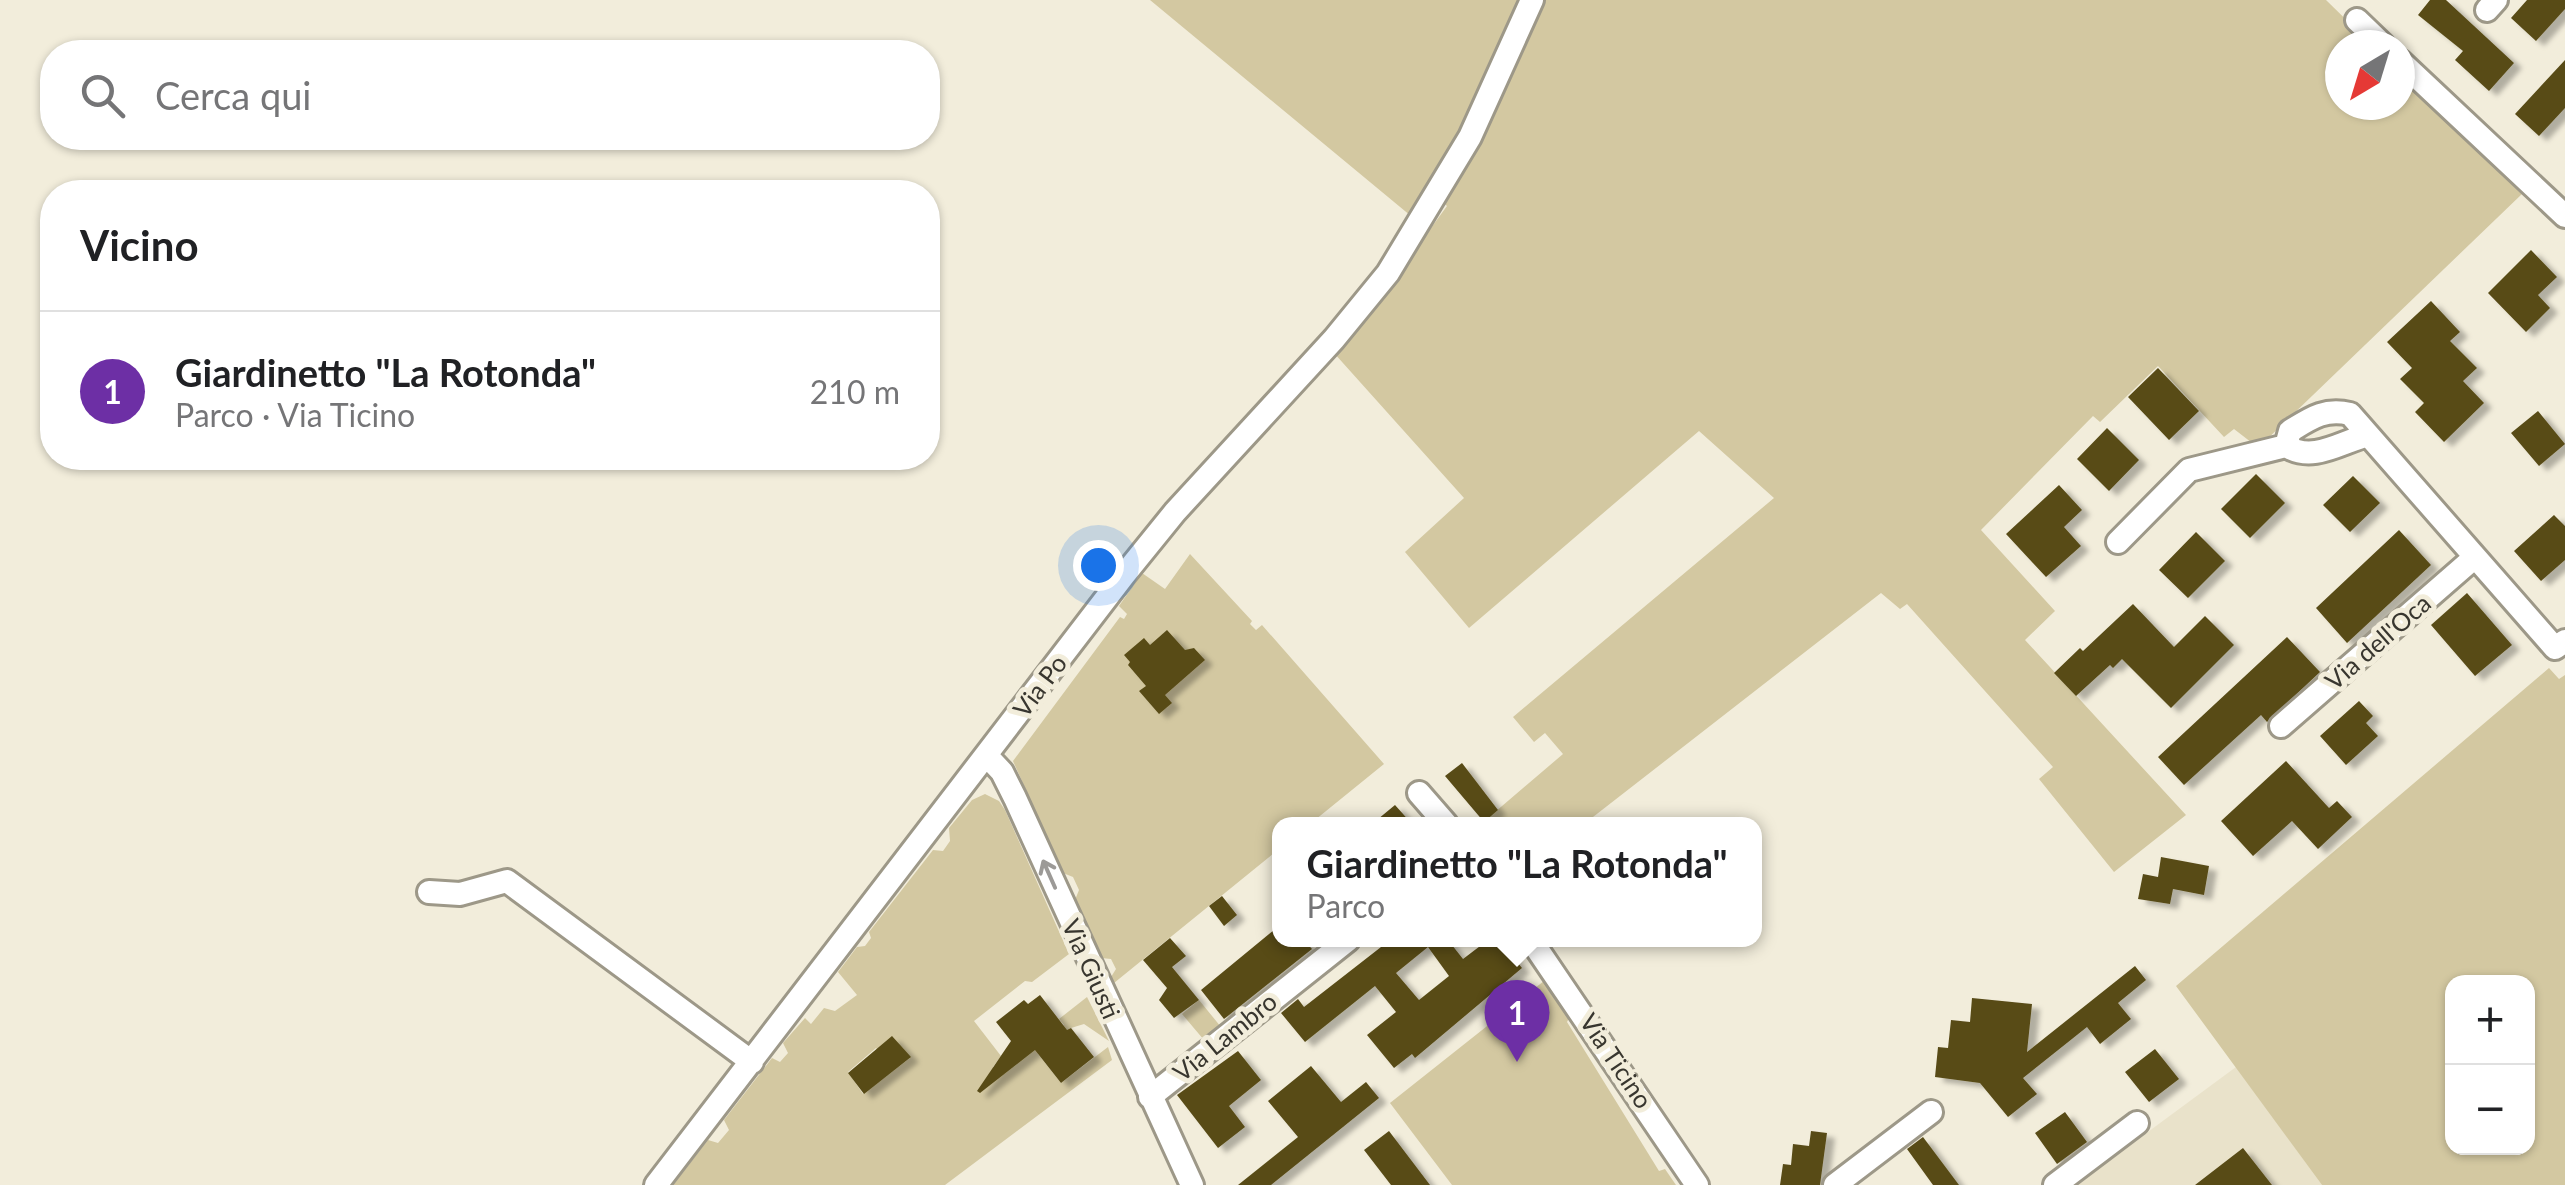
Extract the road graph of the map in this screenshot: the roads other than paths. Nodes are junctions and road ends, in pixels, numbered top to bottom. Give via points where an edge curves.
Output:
1 (1532, 0) edge
2 (2357, 20) dead end
3 (2367, 30) edge
4 (2415, 75) edge
5 (2565, 216) edge
6 (2368, 435) junction
7 (2286, 446) junction
8 (2118, 542) dead end
9 (2475, 558) junction
10 (2565, 641) edge
11 (2282, 726) dead end
12 (987, 756) junction
13 (1419, 793) dead end
14 (1440, 817) edge
15 (429, 892) dead end
16 (1339, 947) edge
17 (1536, 947) edge
18 (752, 1062) junction
19 (1150, 1097) junction
20 (1931, 1112) dead end
21 (2137, 1123) dead end
22 (656, 1185) edge
23 (1192, 1185) edge
24 (1697, 1185) edge
25 (1835, 1185) edge
26 (2055, 1185) edge

1 - 12 street, Via Po via 1470,137 1388,273 1175,512
2 - 3 street
4 - 5 street
6 - 7 street via 2322,452 2297,453
6 - 7 street via 2350,414 2336,411 2290,431
6 - 9 street
7 - 8 street via 2188,470
9 - 10 street via 2555,648
9 - 11 street, Via dell'Oca
12 - 18 street, Via Po
19 -> 12 street, Via Giusti via 1015,798
13 - 14 street
15 - 18 street via 460,894 508,881
16 - 19 street, Via Lambro
17 - 24 street, Via Ticino
18 - 22 street, Via Po
19 - 23 street, Via Giusti
20 - 25 street
21 - 26 street

